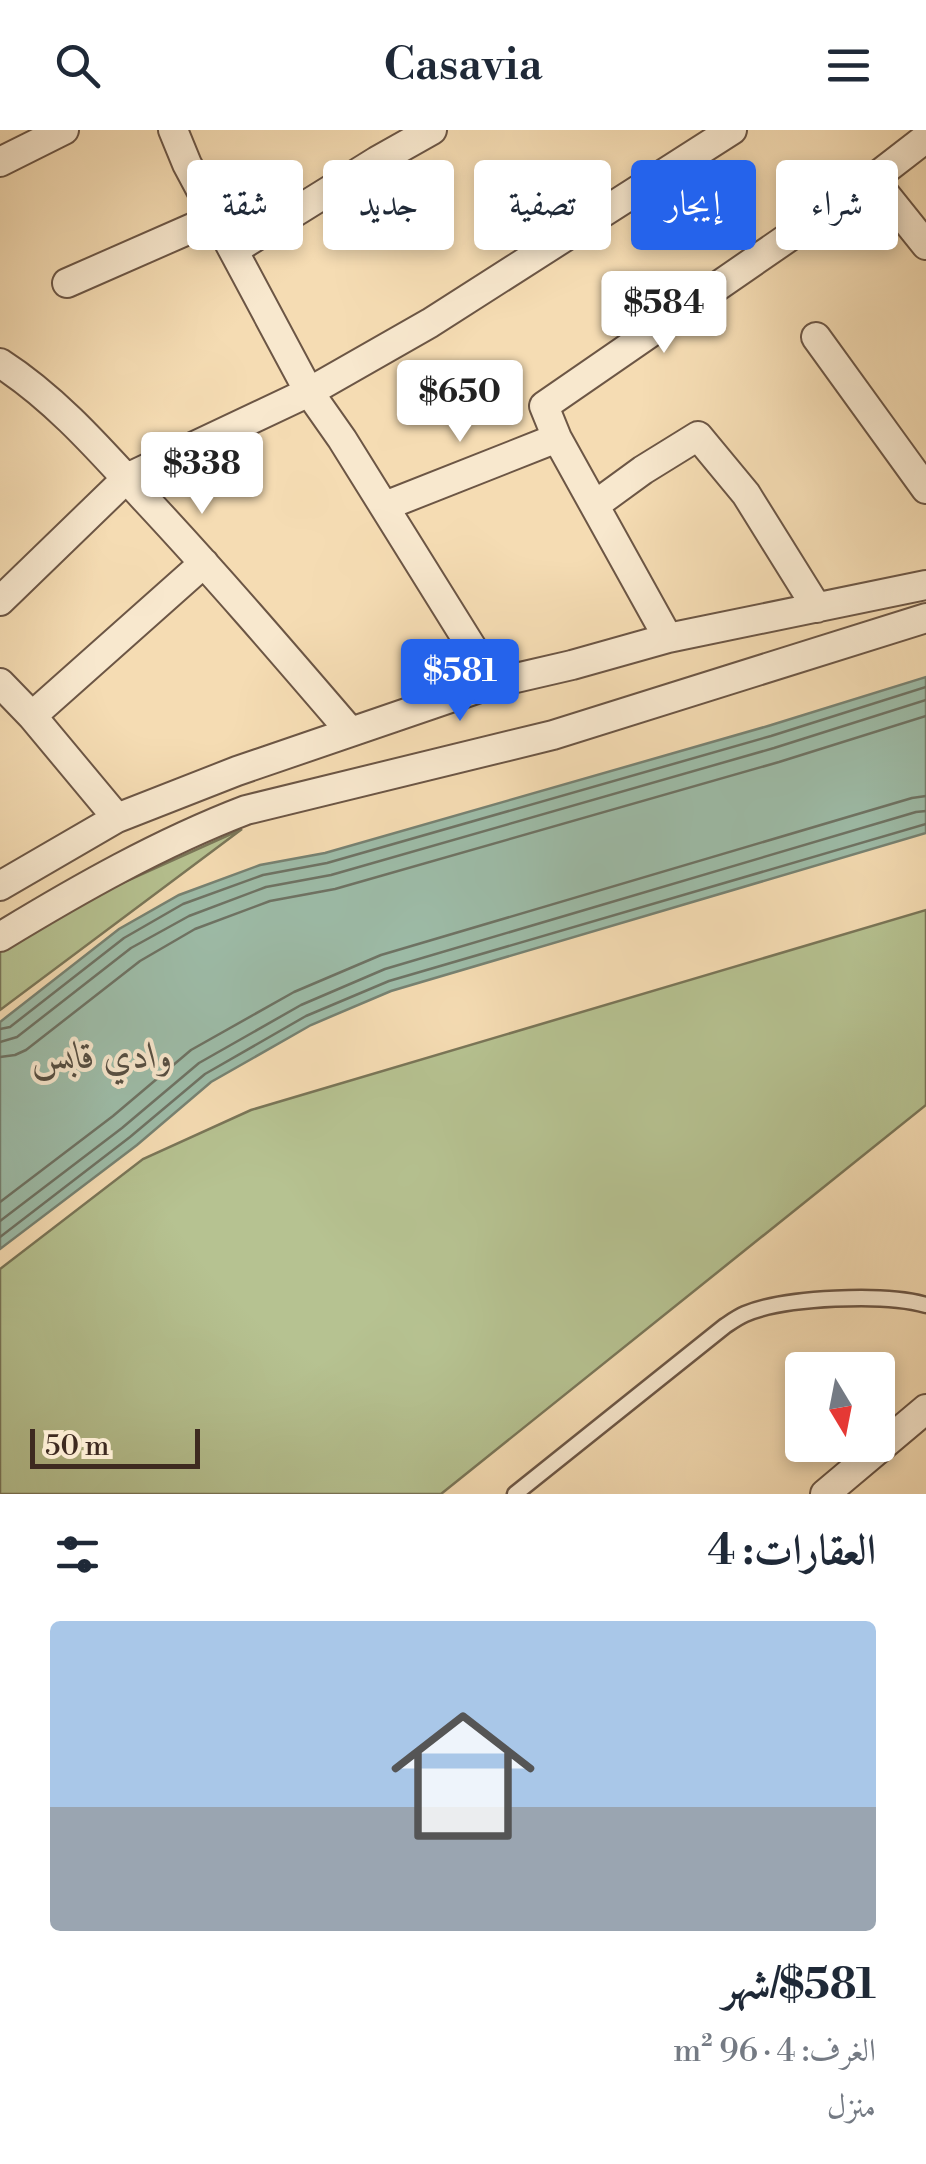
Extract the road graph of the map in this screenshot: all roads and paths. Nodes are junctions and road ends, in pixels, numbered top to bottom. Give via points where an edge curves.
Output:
1 (64, 130) edge
2 (173, 130) edge
3 (432, 130) edge
4 (732, 130) edge
5 (926, 138) edge
6 (898, 160) edge
7 (0, 162) edge
8 (187, 166) edge
9 (303, 207) edge
10 (898, 211) edge
11 (187, 230) edge
12 (926, 245) edge
13 (776, 247) edge
14 (234, 250) edge
15 (67, 283) dead end
16 (816, 337) dead end
17 (0, 363) edge
18 (309, 392) junction
19 (557, 438) junction
20 (127, 478) junction
21 (926, 489) edge
22 (595, 505) junction
23 (385, 506) junction
24 (204, 563) junction
25 (926, 585) edge
26 (0, 601) edge
27 (818, 608) junction
28 (926, 618) edge
29 (668, 638) junction
30 (494, 682) junction
31 (0, 683) edge
32 (32, 716) junction
33 (350, 732) junction
34 (117, 818) junction
35 (0, 886) edge
36 (0, 937) edge
37 (926, 1305) edge
38 (926, 1409) edge
39 (515, 1494) edge
40 (824, 1494) edge

1 - 7 street
2 - 8 street
3 - 9 street
4 - 18 street via 430,323
5 - 6 street
10 - 12 street
11 - 15 street
13 - 19 street via 544,406
14 - 18 street
16 - 21 street
17 - 20 street via 40,391
18 - 20 street
18 - 23 street
19 - 22 street
19 - 23 street
20 - 24 street
20 - 26 street
22 - 27 street via 698,436 746,494
22 - 29 street
23 - 30 street
24 - 32 street
24 - 33 street
25 - 27 street
27 - 29 street
28 - 36 street via 552,735 246,810 89,884
29 - 30 street
30 - 33 street
31 - 32 street
32 - 34 street
33 - 34 street
34 - 35 street
37 - 39 lane via 883,1297 746,1313
38 - 40 street

